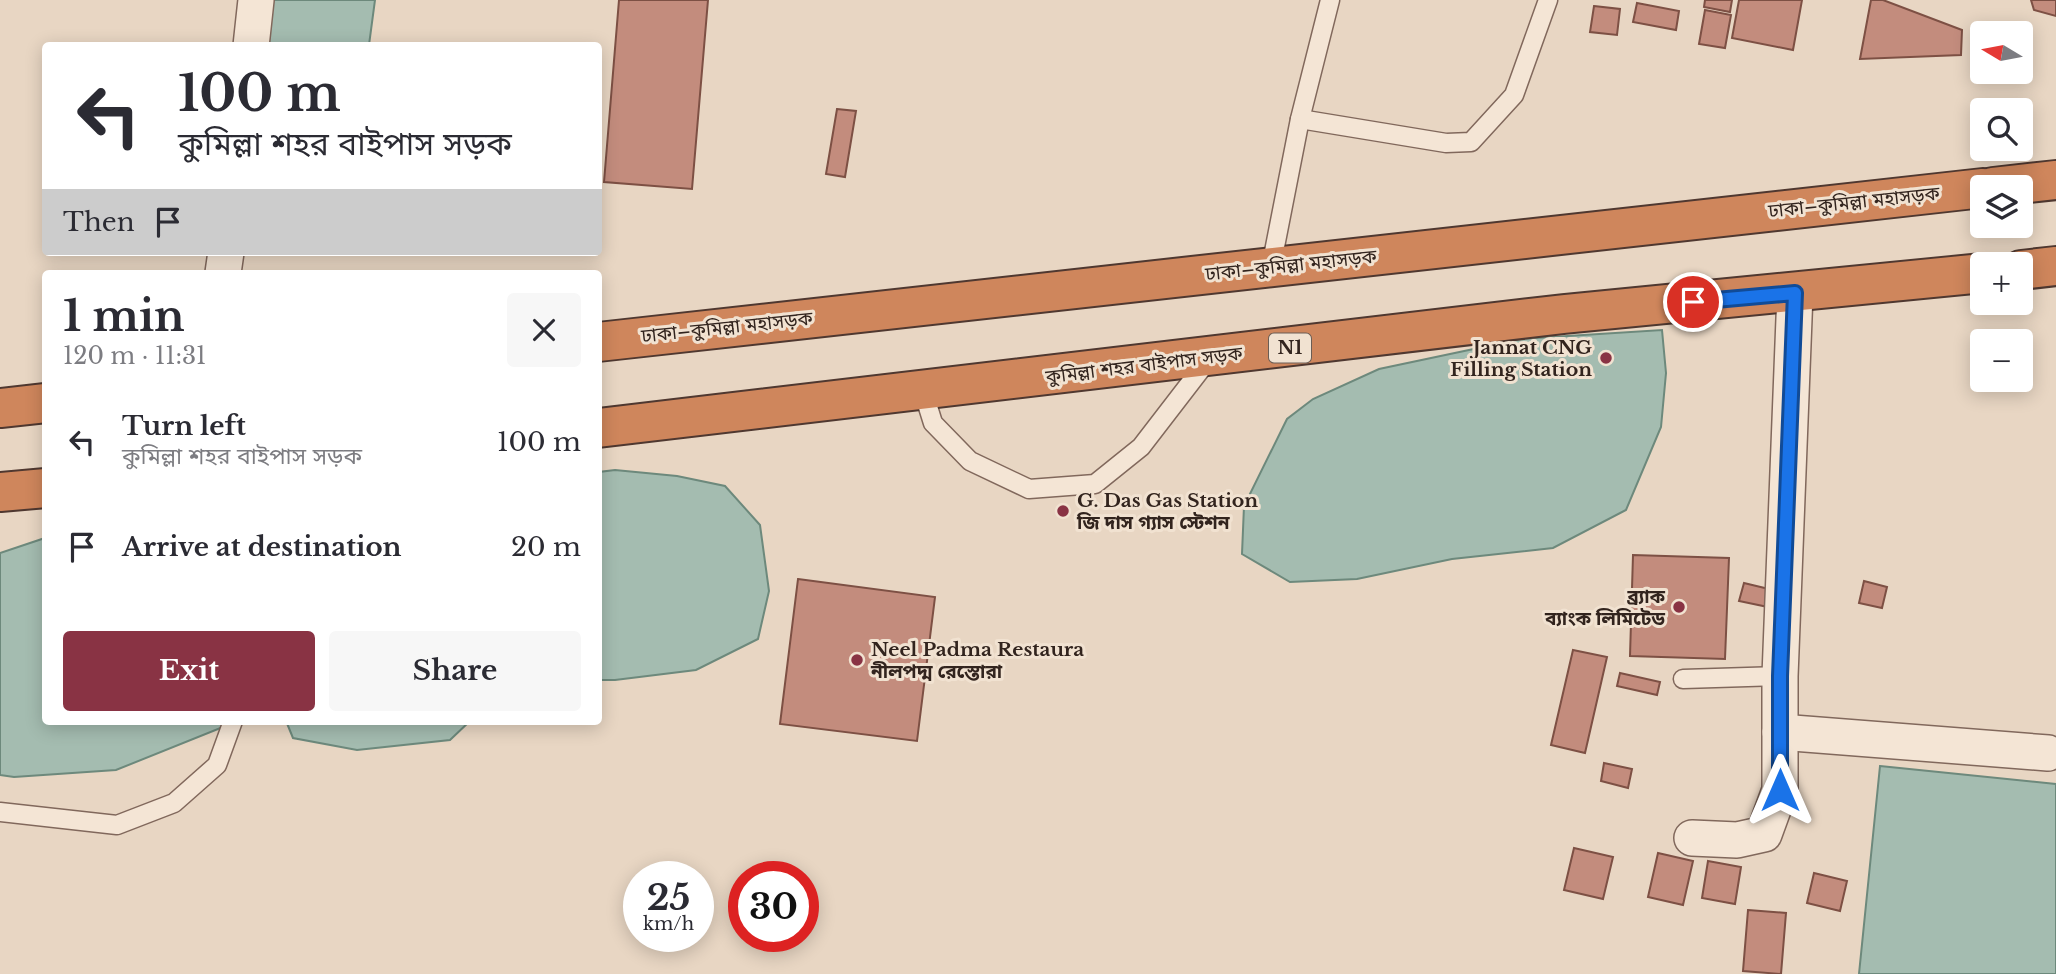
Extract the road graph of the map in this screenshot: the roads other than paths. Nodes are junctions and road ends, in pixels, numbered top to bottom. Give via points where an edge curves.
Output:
1 (256, 0) edge
2 (1330, 0) edge
3 (1548, 0) edge
4 (251, 42) edge
5 (1300, 118) junction
6 (2056, 180) edge
7 (2033, 183) edge
8 (1970, 189) edge
9 (2056, 266) edge
10 (1271, 267) junction
11 (2033, 269) edge
12 (1970, 275) edge
13 (1795, 293) junction
14 (602, 342) edge
15 (1210, 358) junction
16 (923, 391) junction
17 (42, 403) edge
18 (0, 408) edge
19 (602, 428) edge
20 (42, 488) edge
21 (0, 492) edge
22 (1780, 676) junction
23 (1683, 679) dead end
24 (232, 725) edge
25 (1780, 732) junction
26 (2048, 753) dead end
27 (0, 812) edge
28 (1692, 838) dead end

1 - 4 street
2 - 5 lane
3 - 5 lane via 1514,95 1472,142 1446,143
5 - 10 lane
6 - 7 highway
8 - 10 highway, ঢাকা–কুমিল্লা মহাসড়ক
9 - 11 highway
10 - 14 highway, ঢাকা–কুমিল্লা মহাসড়ক
12 - 13 highway, কুমিল্লা শহর বাইপাস সড়ক / N1
13 - 15 highway, কুমিল্লা শহর বাইপাস সড়ক / N1 via 1564,314
13 - 22 street
15 - 16 highway, কুমিল্লা শহর বাইপাস সড়ক / N1
15 - 16 lane via 1141,446 1095,484 1029,489 970,461 933,423
16 - 19 highway, কুমিল্লা শহর বাইপাস সড়ক / N1
17 - 18 highway
20 - 21 highway
22 - 23 lane
22 - 25 street
24 - 27 lane via 217,765 174,803 117,825
25 - 26 street
25 - 28 street via 1780,790 1764,834 1737,840

